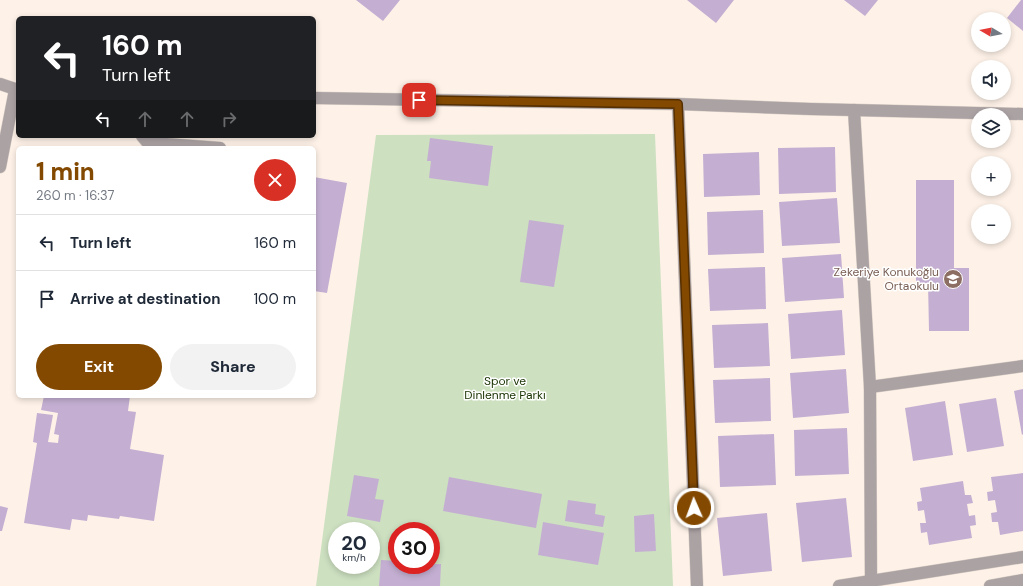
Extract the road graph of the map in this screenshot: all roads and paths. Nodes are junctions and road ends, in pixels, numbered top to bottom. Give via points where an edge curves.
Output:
1 (0, 84) edge
2 (16, 90) edge
3 (16, 95) edge
4 (316, 98) edge
5 (678, 104) junction
6 (854, 110) junction
7 (1023, 114) edge
8 (144, 138) edge
9 (193, 146) edge
10 (0, 167) edge
11 (1023, 366) edge
12 (870, 387) junction
13 (1023, 557) edge
14 (1023, 580) edge
15 (871, 581) junction
16 (697, 586) edge
17 (839, 586) edge
18 (990, 586) edge

1 - 2 street
3 - 10 street
4 - 5 street
5 - 6 street
5 - 16 street
6 - 7 street
6 - 12 street
8 - 9 street via 152,143
11 - 12 street
12 - 15 street
13 - 15 street
14 - 18 street
15 - 17 street

